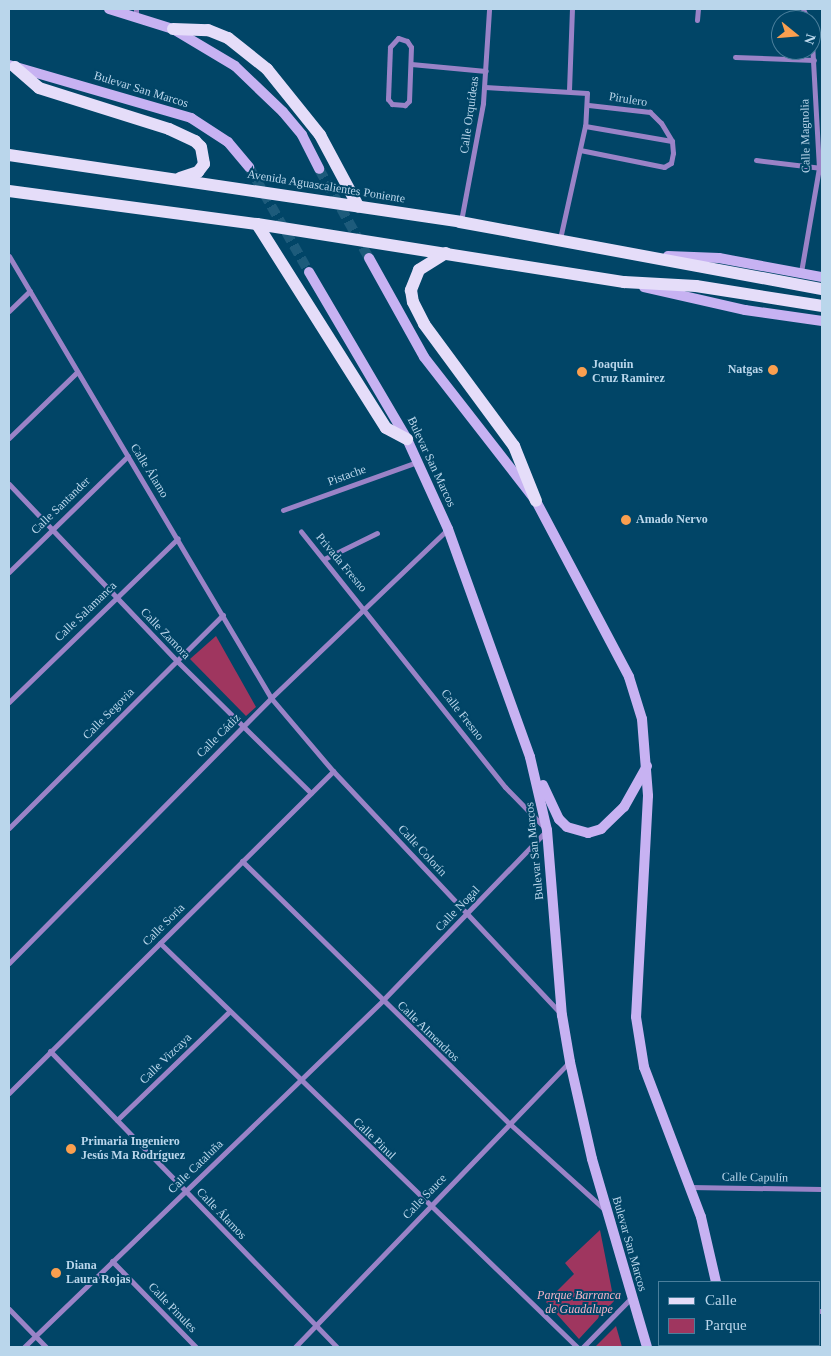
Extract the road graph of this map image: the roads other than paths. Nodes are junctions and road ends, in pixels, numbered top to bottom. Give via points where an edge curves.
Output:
1 (108, 9) edge
2 (489, 9) edge
3 (572, 9) edge
4 (698, 9) edge
5 (136, 13) edge
6 (697, 20) dead end
7 (173, 29) junction
8 (735, 57) dead end
9 (771, 58) edge
10 (814, 60) edge
11 (411, 64) junction
12 (12, 66) edge
13 (486, 71) junction
14 (485, 87) junction
15 (569, 90) junction
16 (588, 105) junction
17 (585, 126) junction
18 (672, 141) junction
19 (580, 150) junction
20 (9, 155) edge
21 (756, 160) dead end
22 (249, 167) tunnel mouth
23 (821, 168) edge
24 (320, 169) tunnel mouth
25 (178, 179) junction
26 (9, 192) edge
27 (358, 206) junction
28 (460, 222) junction
29 (256, 224) junction
30 (560, 240) junction
31 (446, 253) junction
32 (638, 254) junction
33 (9, 256) edge
34 (369, 258) tunnel mouth
35 (309, 272) tunnel mouth
36 (801, 272) junction
37 (822, 277) edge
38 (624, 282) junction
39 (822, 289) edge
40 (30, 291) junction
41 (822, 306) edge
42 (9, 311) edge
43 (822, 321) edge
44 (77, 372) junction
45 (9, 438) edge
46 (407, 438) junction
47 (128, 456) junction
48 (417, 462) junction
49 (9, 484) edge
50 (536, 501) junction
51 (283, 510) dead end
52 (52, 529) junction
53 (448, 529) junction
54 (301, 531) dead end
55 (377, 533) dead end
56 (178, 538) junction
57 (324, 560) junction
58 (9, 572) edge
59 (116, 597) junction
60 (365, 609) junction
61 (224, 615) junction
62 (177, 661) junction
63 (271, 698) junction
64 (9, 702) edge
65 (244, 725) junction
66 (530, 757) junction
67 (648, 765) junction
68 (333, 771) junction
69 (311, 793) junction
70 (9, 828) edge
71 (547, 830) junction
72 (242, 861) junction
73 (467, 914) junction
74 (160, 943) junction
75 (9, 962) edge
76 (382, 1000) junction
77 (229, 1012) junction
78 (562, 1015) junction
79 (50, 1051) junction
80 (570, 1062) junction
81 (299, 1081) junction
82 (9, 1093) edge
83 (117, 1120) junction
84 (510, 1124) junction
85 (688, 1187) junction
86 (822, 1189) edge
87 (185, 1191) junction
88 (429, 1207) junction
89 (606, 1211) junction
90 (112, 1262) junction
91 (716, 1281) edge
92 (632, 1298) junction
93 (9, 1309) edge
94 (315, 1326) junction
95 (35, 1336) junction
96 (24, 1347) edge
97 (46, 1347) edge
98 (196, 1347) edge
99 (295, 1347) edge
100 (337, 1347) edge
101 (577, 1347) edge
102 (584, 1347) edge
103 (647, 1347) edge

1 - 5 street
2 - 13 street, Calle Orquídeas
3 - 15 street
4 - 6 street
5 - 7 street
7 - 24 street via 235,66 257,86 302,135
7 - 27 main road via 208,30 228,38 266,69 320,135
8 - 9 street
10 - 23 street, Calle Magnolia
11 - 11 street via 408,104 388,103 392,42 398,38 407,41 411,47
11 - 13 street
12 - 22 street, Bulevar San Marcos via 191,118 228,142
12 - 25 main road via 38,88 170,129 196,142 205,156 204,164 198,172
13 - 14 street, Calle Orquídeas
14 - 15 street
14 - 28 street, Calle Orquídeas via 476,150
15 - 16 street via 587,93
16 - 17 street
16 - 18 street, Pirulero via 650,112
17 - 18 street
17 - 19 street
18 - 19 street via 671,163 664,167
19 - 30 street
20 - 25 main road, Avenida Aguascalientes Poniente
21 - 23 street
23 - 36 street, Calle Magnolia
25 - 27 main road, Avenida Aguascalientes Poniente
26 - 29 main road
27 - 28 main road, Avenida Aguascalientes Poniente
28 - 30 main road, Avenida Aguascalientes Poniente
29 - 31 main road
29 - 46 main road via 386,428
30 - 32 main road, Avenida Aguascalientes Poniente
31 - 38 main road
31 - 50 main road via 419,270 411,290 413,302 424,324 514,446
32 - 36 street, Avenida Aguascalientes Poniente via 719,258
32 - 39 main road, Avenida Aguascalientes Poniente
33 - 40 street, Calle Álamo
34 - 50 street via 424,357
35 - 46 street, Bulevar San Marcos
36 - 37 street, Avenida Aguascalientes Poniente
38 - 41 main road via 730,291
38 - 43 street via 702,301
40 - 42 street
40 - 44 street, Calle Álamo
44 - 45 street
44 - 47 street, Calle Álamo
46 - 48 street, Bulevar San Marcos
47 - 52 street, Calle Santander
47 - 56 street, Calle Álamo
48 - 51 street, Pistache
48 - 53 street, Bulevar San Marcos
49 - 52 street, Calle Zamora
50 - 67 street via 629,677 642,720
52 - 58 street, Calle Santander
52 - 59 street, Calle Zamora
53 - 60 street, Calle Cádiz
53 - 66 street, Bulevar San Marcos
54 - 57 street, Privada Fresno
55 - 57 street
56 - 59 street, Calle Salamanca
56 - 61 street, Calle Álamo
57 - 60 street, Privada Fresno
59 - 62 street, Calle Zamora
59 - 64 street, Calle Salamanca
60 - 63 street, Calle Cádiz
60 - 71 street, Calle Fresno via 505,787
61 - 62 street, Calle Segovia
61 - 63 street, Calle Álamo
62 - 65 street, Calle Zamora
62 - 70 street, Calle Segovia
63 - 65 street, Calle Cádiz
63 - 68 street, Calle Colorín
65 - 69 street, Calle Zamora
65 - 75 street, Calle Cádiz
66 - 67 street via 559,818 567,827 588,833 601,829 618,814
66 - 71 street, Bulevar San Marcos
67 - 85 street via 636,1017 644,1067
68 - 69 street, Calle Soria
68 - 73 street, Calle Colorín
69 - 72 street, Calle Soria
71 - 73 street, Calle Nogal
71 - 78 street, Bulevar San Marcos
72 - 74 street, Calle Soria
72 - 76 street, Calle Almendros
73 - 76 street, Calle Nogal
73 - 78 street, Calle Colorín
74 - 77 street, Calle Pinul
74 - 79 street, Calle Soria
76 - 81 street, Calle Cataluña
76 - 84 street, Calle Almendros
77 - 81 street, Calle Pinul
77 - 83 street, Calle Vizcaya
78 - 80 street, Bulevar San Marcos
79 - 82 street, Calle Soria
79 - 83 street, Calle Álamos
80 - 84 street, Calle Sauce
80 - 89 street, Bulevar San Marcos
81 - 87 street, Calle Cataluña
81 - 88 street, Calle Pinul
83 - 87 street, Calle Álamos
84 - 88 street, Calle Sauce
84 - 89 street, Calle Almendros
85 - 86 street, Calle Capulín
85 - 91 street via 701,1217
87 - 90 street, Calle Cataluña
87 - 94 street, Calle Álamos
88 - 94 street, Calle Sauce
88 - 101 street, Calle Pinul
89 - 92 street, Bulevar San Marcos
90 - 95 street, Calle Cataluña
90 - 98 street, Calle Pinules
92 - 102 street
92 - 103 street, Bulevar San Marcos
93 - 95 street
94 - 99 street, Calle Sauce
94 - 100 street, Calle Álamos
95 - 96 street, Calle Cataluña
95 - 97 street

